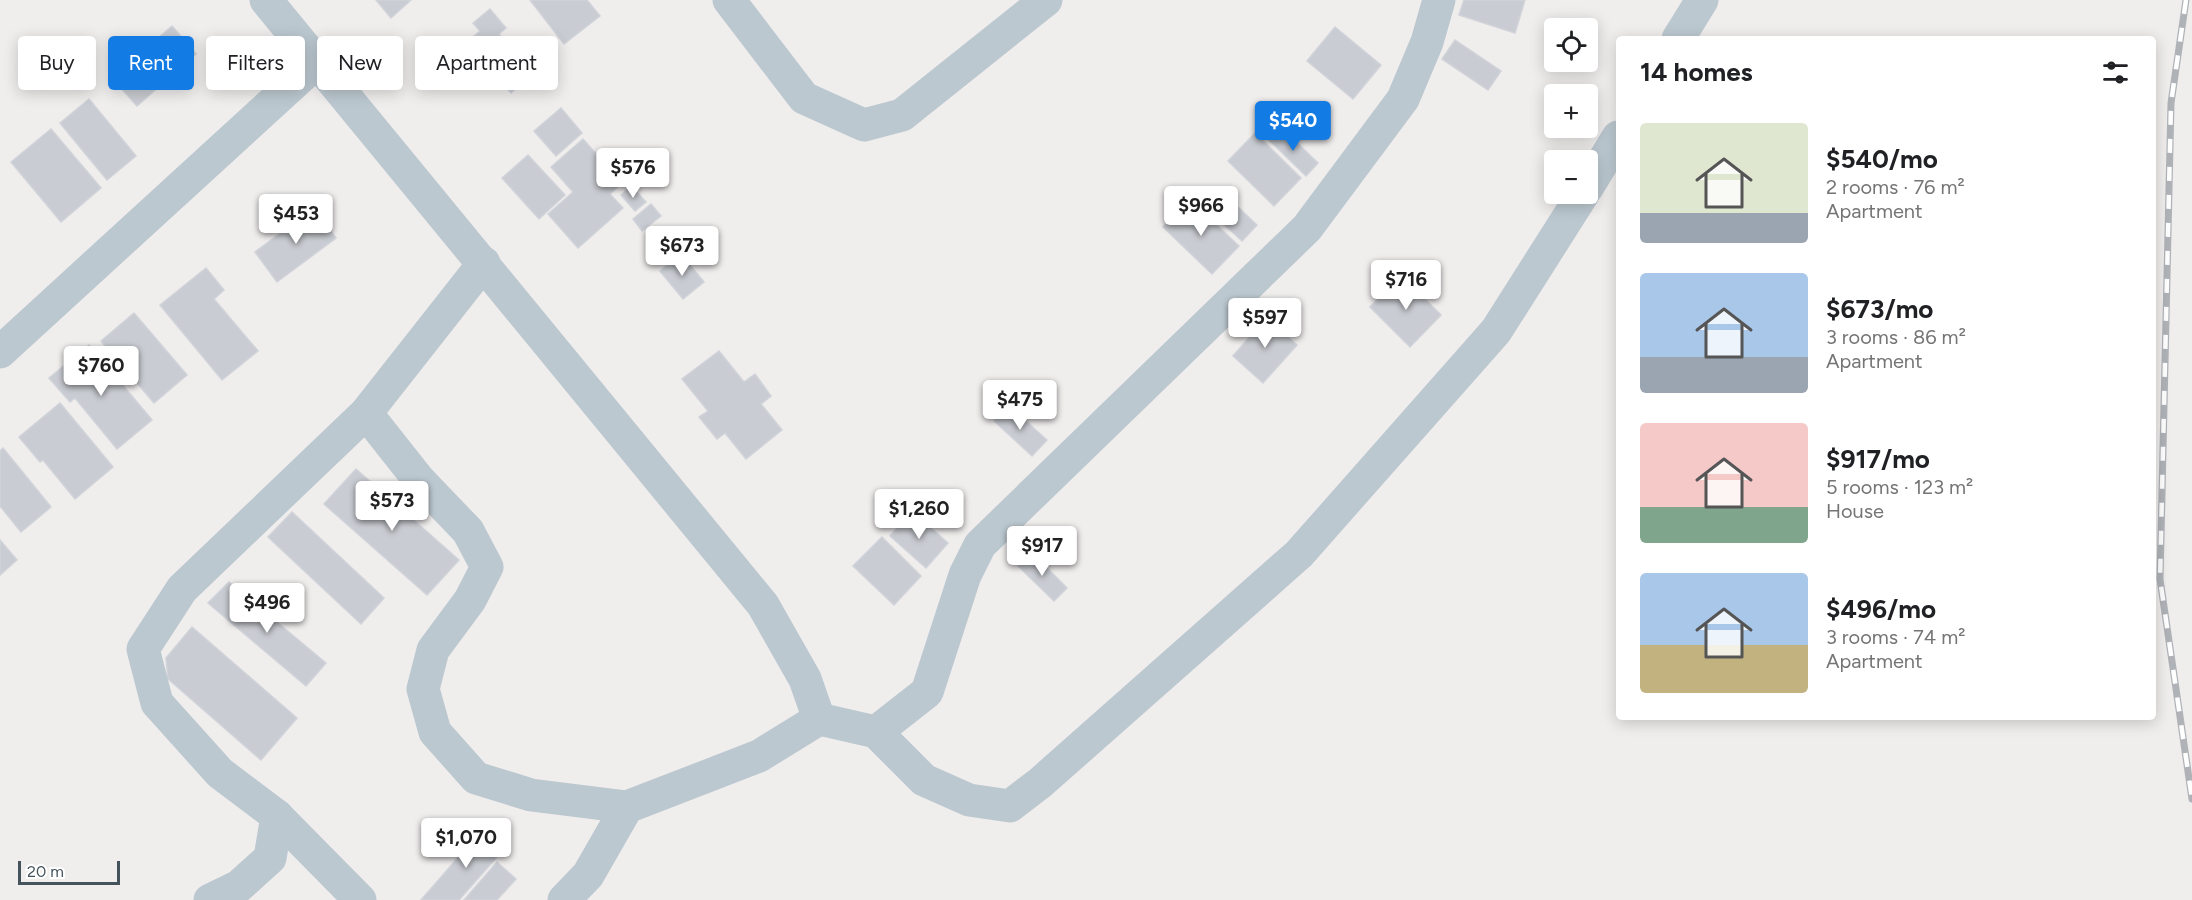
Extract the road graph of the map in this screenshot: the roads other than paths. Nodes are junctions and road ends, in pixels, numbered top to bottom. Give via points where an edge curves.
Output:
1 (266, 0) edge
2 (729, 0) edge
3 (1046, 0) edge
4 (1440, 0) edge
5 (1702, 0) edge
6 (1680, 36) edge
7 (317, 62) joint
8 (340, 90) edge
9 (1616, 139) edge
10 (1598, 170) edge
11 (1577, 204) edge
12 (484, 263) junction
13 (0, 352) edge
14 (366, 412) junction
15 (819, 719) junction
16 (876, 732) junction
17 (627, 807) junction
18 (277, 816) junction
19 (210, 900) edge
20 (360, 900) edge
21 (564, 900) edge

1 - 7 street
2 - 3 street via 804,98 864,125 902,115
4 - 16 street via 1403,99 1307,228 980,545 927,692
5 - 6 street
7 - 13 street
8 - 12 street
9 - 10 street
11 - 16 street via 1496,331 1299,554 1018,801 1010,806 969,800 924,780
12 - 14 street
12 - 15 street via 763,605 805,680
14 - 17 street via 419,480 468,531 487,567 470,600 433,650 423,689 435,732 476,778 531,795
14 - 18 street via 182,589 143,649 157,703 220,773
15 - 16 street
15 - 17 street via 759,756
17 - 21 street via 588,875
18 - 19 street via 270,858 238,886
18 - 20 street

